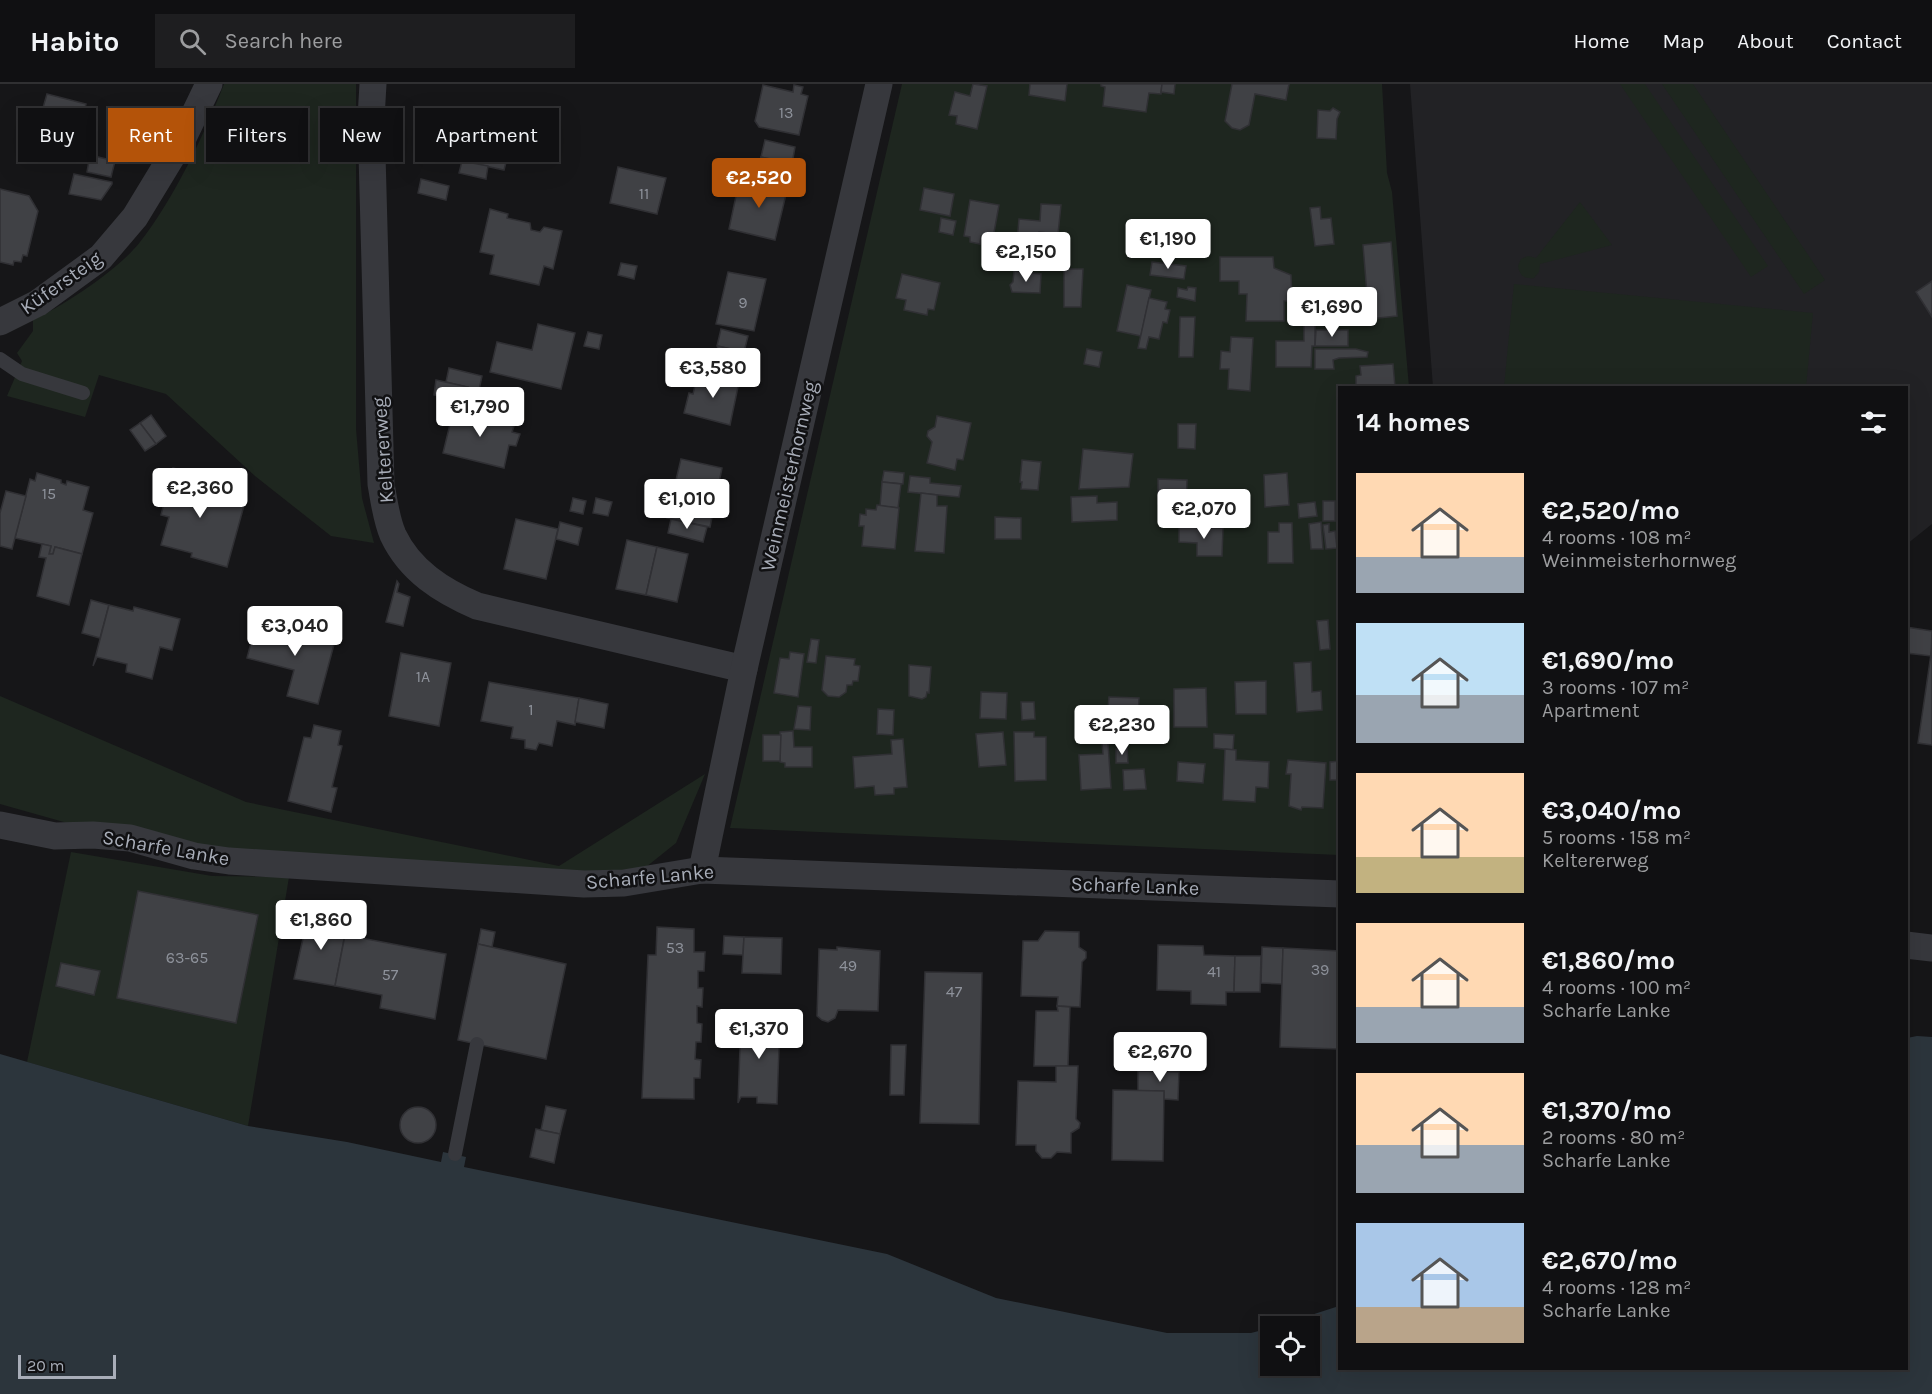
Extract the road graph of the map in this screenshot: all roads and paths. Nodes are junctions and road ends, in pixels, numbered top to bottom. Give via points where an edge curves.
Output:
1 (209, 84) edge
2 (373, 84) edge
3 (879, 84) edge
4 (0, 322) edge
5 (0, 358) edge
6 (83, 393) dead end
7 (744, 669) junction
8 (0, 825) edge
9 (702, 870) junction
10 (1338, 894) edge
11 (1908, 945) edge
12 (1932, 948) edge
13 (477, 1044) dead end
14 (455, 1154) dead end

1 - 4 street, Küfersteig via 183,138 135,217 101,257 38,303
2 - 7 street, Keltererweg via 381,484 393,534 420,573 477,606
3 - 7 street, Weinmeisterhornweg
5 - 6 lane via 22,374
7 - 9 street, Weinmeisterhornweg
8 - 9 street, Scharfe Lanke via 55,836 130,838 194,856 229,861 548,882 624,883
9 - 10 street, Scharfe Lanke
11 - 12 street
13 - 14 lane

